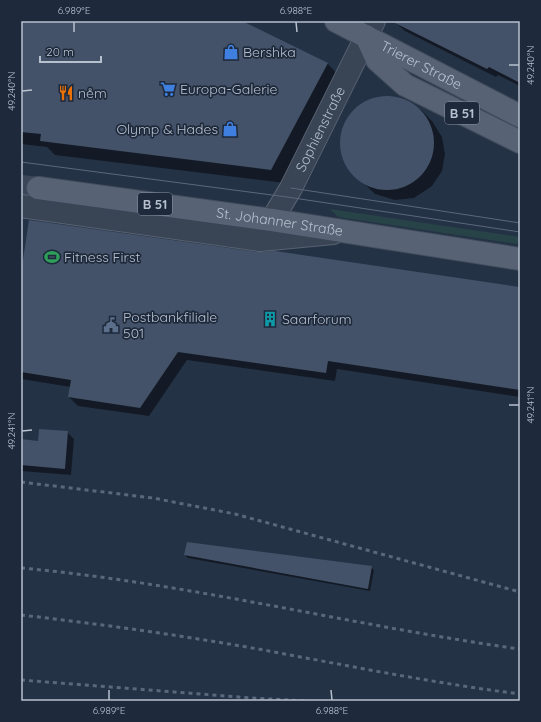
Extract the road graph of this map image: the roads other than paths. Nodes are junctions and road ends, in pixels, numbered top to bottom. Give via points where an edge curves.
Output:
1 (336, 21) edge
2 (370, 29) edge
3 (520, 116) edge
4 (520, 142) edge
5 (38, 188) tunnel mouth
6 (21, 206) tunnel mouth
7 (272, 220) junction
8 (346, 232) junction
9 (520, 259) edge

1 - 2 main road, Trierer Straße / B 51
2 - 3 main road, Trierer Straße / B 51
2 - 4 main road, Trierer Straße / B 51 via 377,60 405,85
2 - 7 street, Sophienstraße via 294,184
5 - 7 main road, St. Johanner Straße / B 51
6 - 8 street via 260,240
7 - 8 main road, St. Johanner Straße / B 51
8 - 9 main road, St. Johanner Straße / B 51

